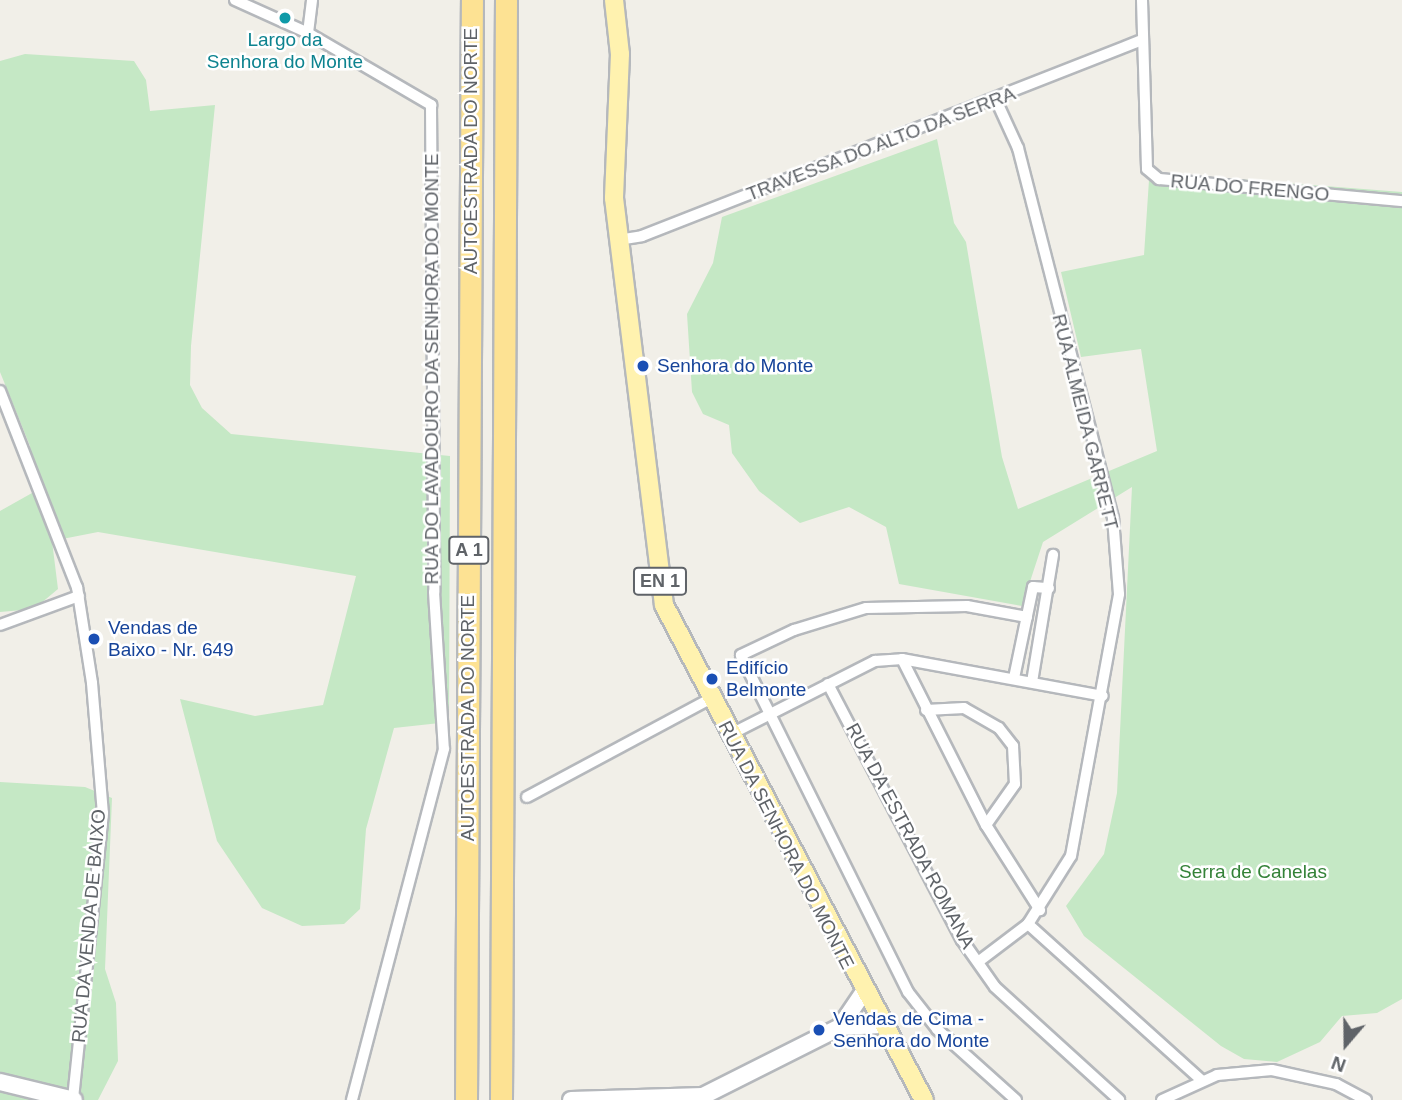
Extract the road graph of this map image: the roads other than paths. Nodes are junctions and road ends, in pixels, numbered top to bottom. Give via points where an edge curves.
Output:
1 (235, 0) edge
2 (313, 0) edge
3 (472, 0) edge
4 (506, 0) edge
5 (614, 0) edge
6 (1142, 0) edge
7 (308, 33) junction
8 (1142, 40) junction
9 (996, 100) junction
10 (1402, 201) edge
11 (618, 240) junction
12 (0, 391) edge
13 (1053, 555) dead end
14 (1049, 588) junction
15 (79, 596) junction
16 (1027, 617) junction
17 (0, 625) edge
18 (902, 659) junction
19 (1014, 678) junction
20 (1032, 682) junction
21 (828, 684) junction
22 (1103, 696) junction
23 (710, 699) junction
24 (926, 710) junction
25 (769, 715) junction
26 (729, 735) junction
27 (527, 797) dead end
28 (986, 825) junction
29 (1040, 910) junction
30 (1028, 924) junction
31 (978, 962) junction
32 (863, 993) junction
33 (881, 1024) junction
34 (840, 1027) junction
35 (1201, 1080) junction
36 (0, 1082) edge
37 (73, 1100) edge
38 (352, 1100) edge
39 (466, 1100) edge
40 (501, 1100) edge
41 (571, 1100) edge
42 (924, 1100) edge
43 (1016, 1100) edge
44 (1119, 1100) edge
45 (1161, 1100) edge
46 (1366, 1100) edge

1 - 7 street
2 - 7 street
3 - 39 highway, AUTOESTRADA DO NORTE / A 1
4 - 40 highway, AUTOESTRADA DO NORTE / A 1
5 - 11 main road, RUA DA SENHORA DO MONTE / EN 1 via 620,54 613,143
6 - 8 street, RUA DO FRENGO
7 - 38 street, RUA DO LAVADOURO DA SENHORA DO MONTE via 431,105 434,592 444,749
8 - 9 street, TRAVESSA DO ALTO DA SERRA
8 - 10 street, RUA DO FRENGO via 1147,169 1159,179
9 - 11 street, TRAVESSA DO ALTO DA SERRA via 642,236
9 - 22 street, RUA ALMEIDA GARRETT via 1018,148 1113,518 1119,594
11 - 23 main road, RUA DA SENHORA DO MONTE / EN 1 via 664,605
12 - 15 street, RUA DA VENDA DE BAIXO
13 - 14 street
14 - 16 street via 1033,587
14 - 20 street
15 - 17 street
15 - 37 street, RUA DA VENDA DE BAIXO via 103,813
16 - 19 street
16 - 25 street via 911,603 846,612 794,630 741,655
18 - 19 street
18 - 21 street via 875,661
18 - 24 street
19 - 20 street
20 - 22 street
21 - 25 street
21 - 31 street, RUA DA ESTRADA ROMANA
22 - 29 street, RUA ALMEIDA GARRETT via 1077,836 1058,886
23 - 26 main road, RUA DA SENHORA DO MONTE / EN 1
23 - 27 street
24 - 28 street
24 - 28 street via 964,708 999,728 1013,746 1015,784
25 - 26 street
25 - 43 street via 908,992 937,1029
26 - 32 main road, RUA DA SENHORA DO MONTE / EN 1
28 - 29 street
29 - 30 street, RUA ALMEIDA GARRETT
30 - 31 street, RUA ALMEIDA GARRETT
30 - 35 street
31 - 44 street, RUA DA ESTRADA ROMANA via 995,986
32 - 33 main road, RUA DA SENHORA DO MONTE / EN 1
32 - 34 street
33 - 34 street
33 - 42 main road, RUA DA SENHORA DO MONTE / EN 1
34 - 41 street via 702,1096
35 - 45 street
35 - 46 street via 1272,1070 1336,1084
36 - 37 street, RUA DA VENDA DE BAIXO

